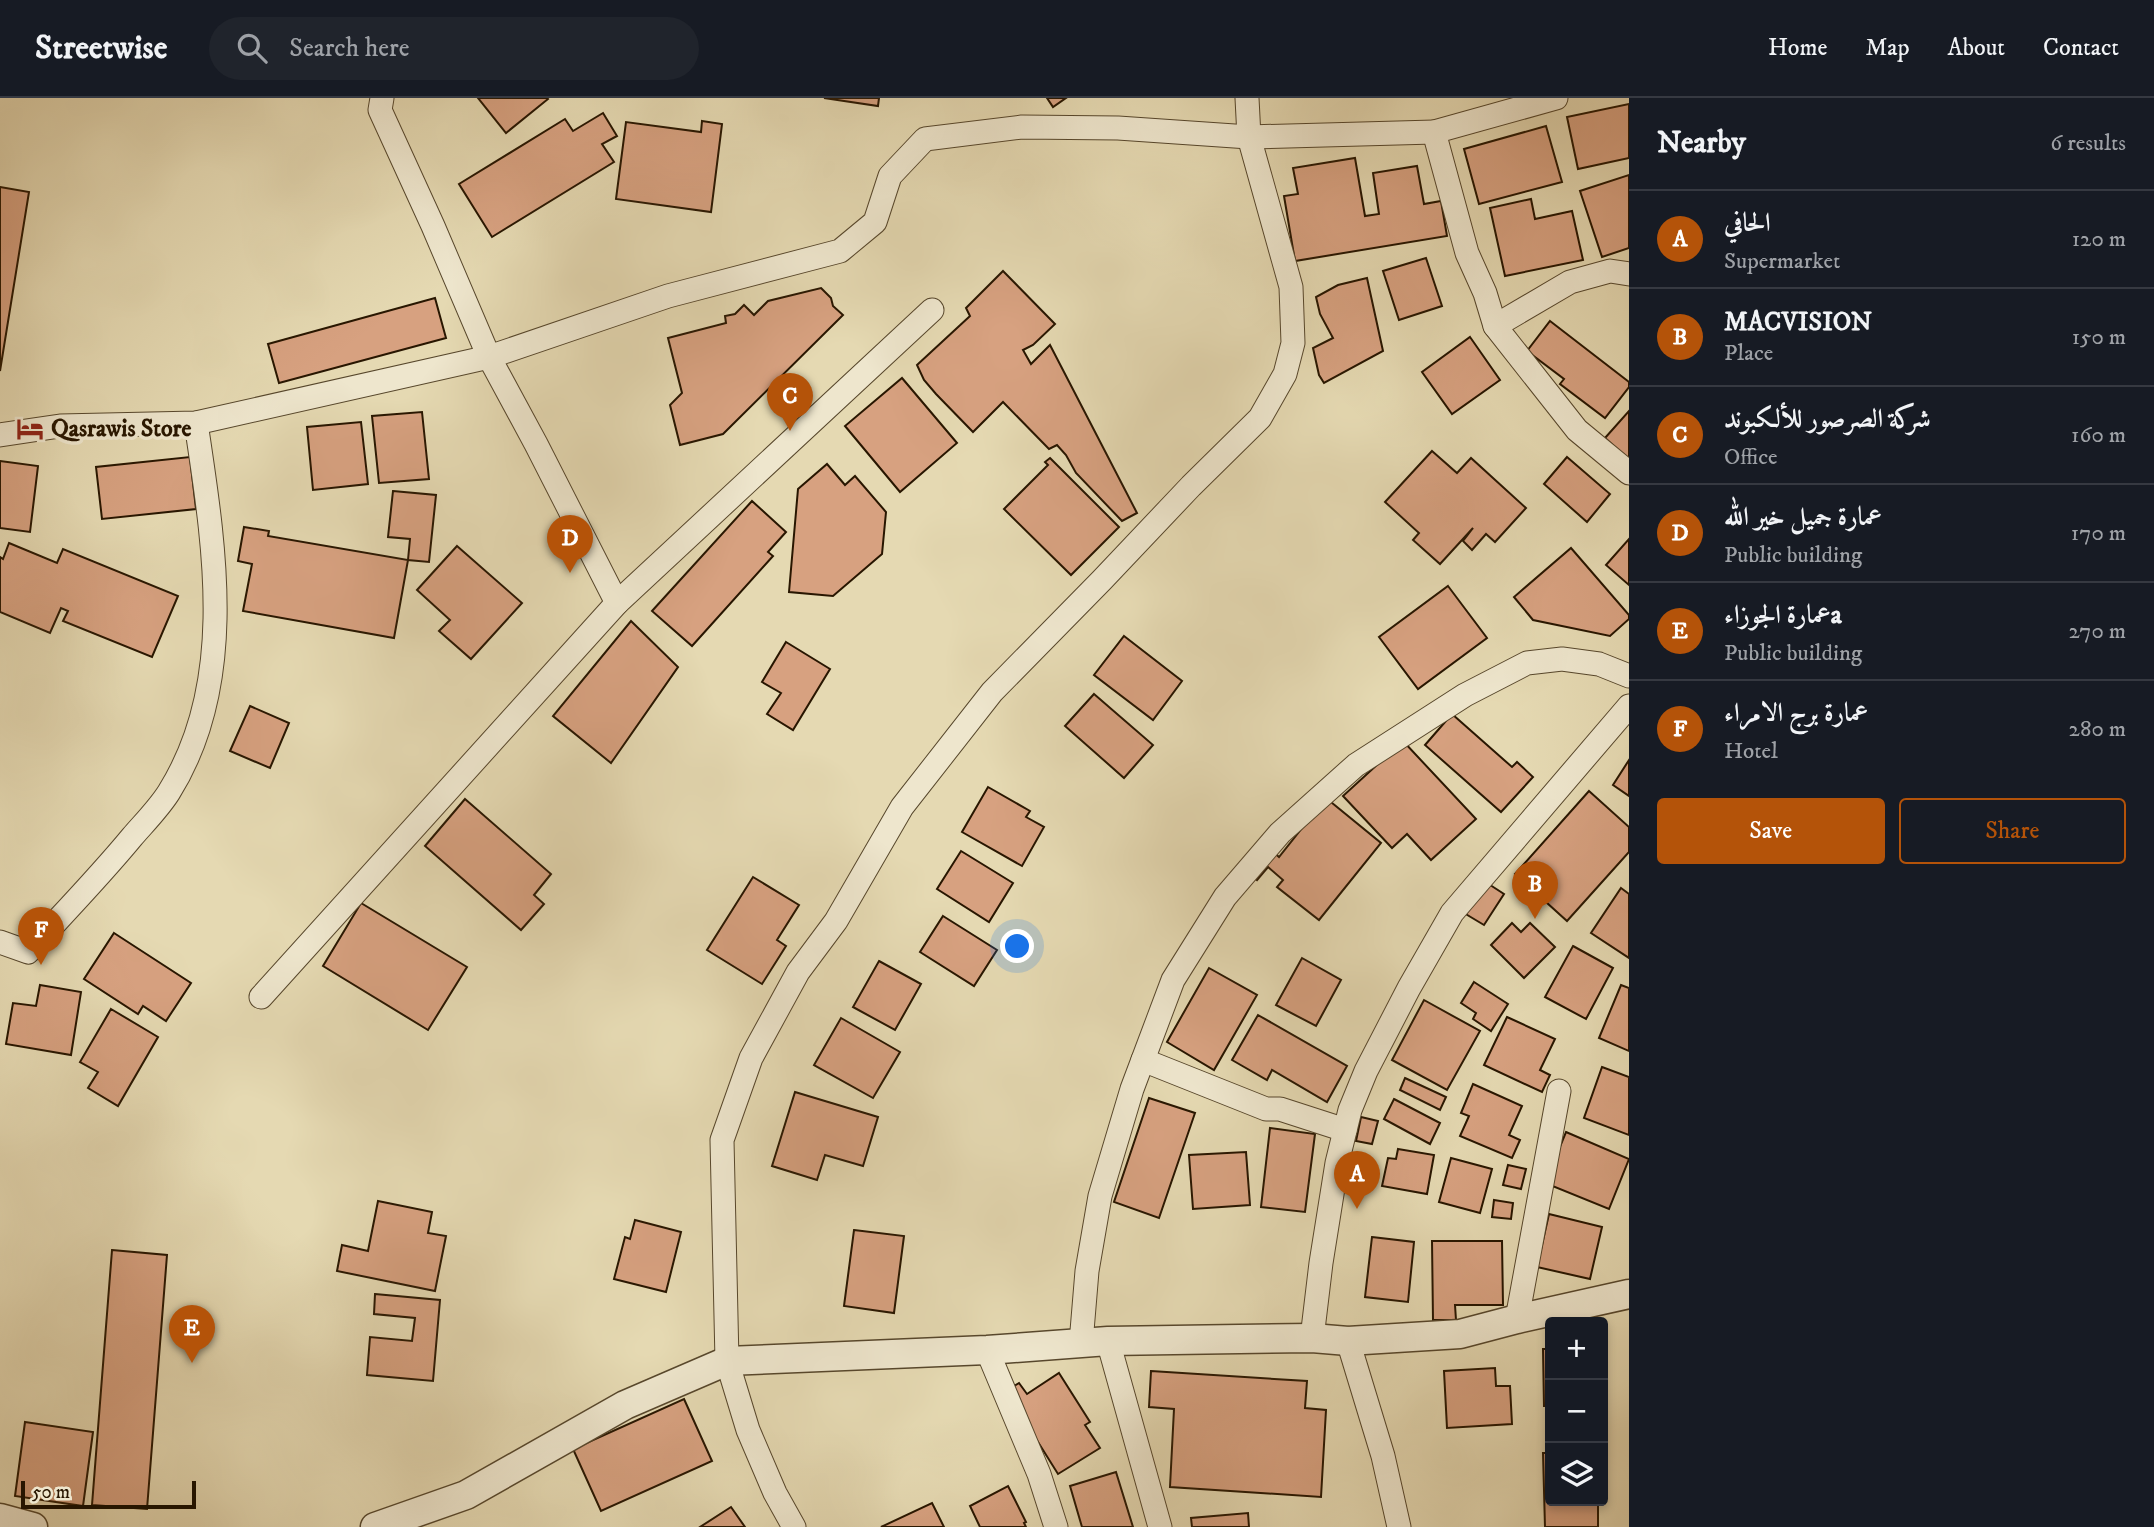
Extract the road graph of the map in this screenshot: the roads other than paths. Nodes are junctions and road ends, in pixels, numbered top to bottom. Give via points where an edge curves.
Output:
1 (382, 98) edge
2 (1247, 98) edge
3 (1556, 98) edge
4 (1434, 132) junction
5 (1249, 137) junction
6 (1629, 274) edge
7 (932, 310) dead end
8 (1495, 326) junction
9 (489, 357) junction
10 (196, 423) junction
11 (0, 435) edge
12 (1629, 473) edge
13 (617, 603) junction
14 (1629, 676) edge
15 (1629, 706) edge
16 (0, 943) edge
17 (261, 997) dead end
18 (1143, 1060) junction
19 (1559, 1091) dead end
20 (1345, 1130) junction
21 (1629, 1294) edge
22 (1517, 1319) junction
23 (1312, 1338) junction
24 (1348, 1341) junction
25 (1095, 1342) junction
26 (987, 1350) junction
27 (727, 1361) junction
28 (0, 1518) edge
29 (33, 1527) edge
30 (375, 1527) edge
31 (794, 1527) edge
32 (1056, 1527) edge
33 (1160, 1527) edge
34 (1399, 1527) edge

1 - 9 street via 380,110
2 - 5 street
3 - 4 street
4 - 5 street
4 - 8 street via 1467,253
5 - 9 street via 1021,127 925,139 890,176 875,222 839,251 668,296
5 - 27 street via 1291,287 1293,343 1285,374 1261,418 992,692 902,807 836,921 798,972 751,1058 722,1140
6 - 8 street via 1610,271 1570,282
7 - 13 street
8 - 12 street via 1577,430
9 - 10 street
9 - 13 street
10 - 11 street via 60,426
10 - 16 street via 211,522 215,611 211,681 191,750 168,794 28,952
13 - 17 street
14 - 18 street via 1599,664 1562,659 1527,663 1465,695 1356,765 1280,833 1225,897 1173,980
15 - 20 street via 1452,913 1366,1071
18 - 20 street via 1266,1109 1280,1109
18 - 25 street via 1101,1196 1087,1271
19 - 22 street
20 - 23 street via 1322,1250
21 - 22 street
22 - 24 street via 1460,1334
23 - 24 street
23 - 25 street
24 - 34 street
25 - 26 street
25 - 33 street
26 - 27 street
26 - 32 street
27 - 30 street via 625,1405 466,1495
27 - 31 street via 748,1430
28 - 29 street

